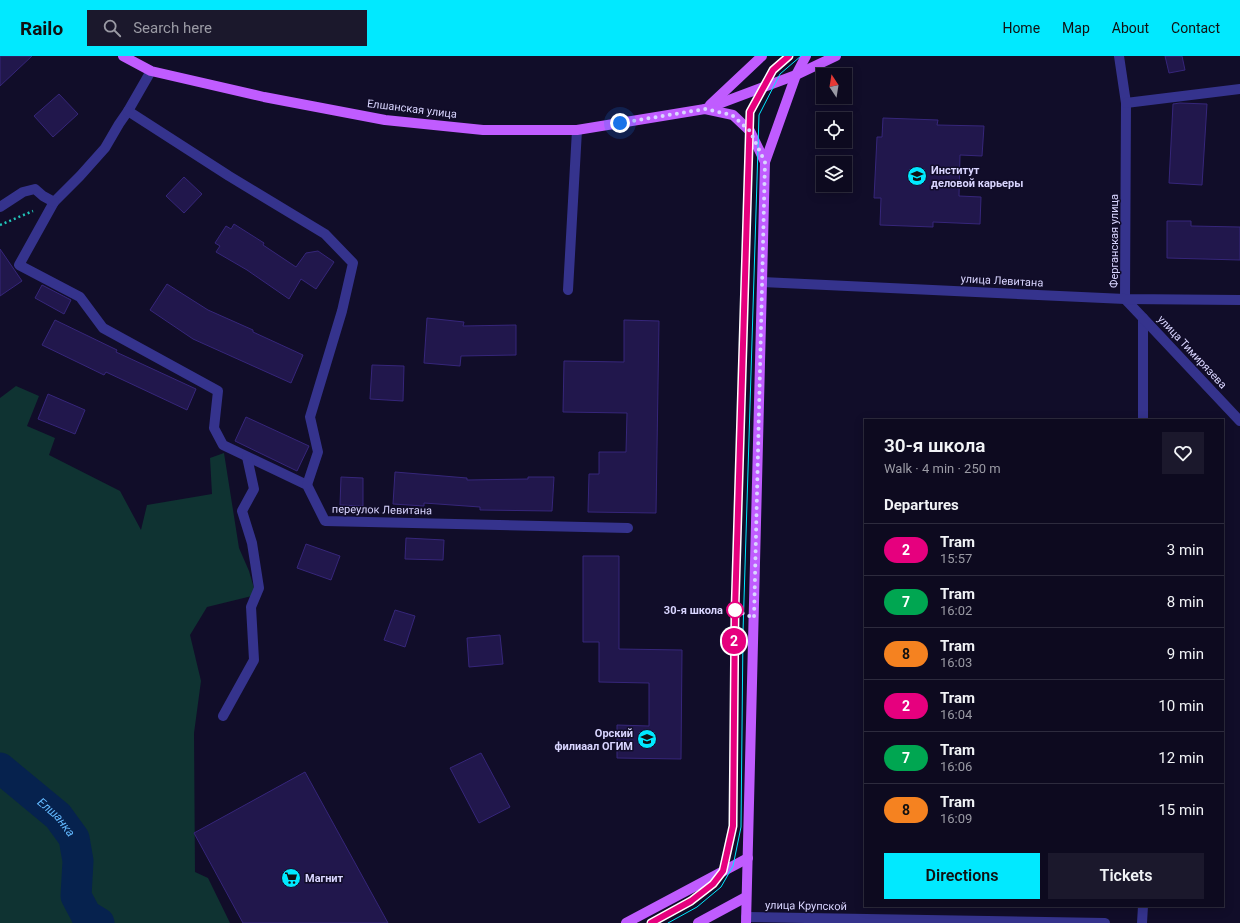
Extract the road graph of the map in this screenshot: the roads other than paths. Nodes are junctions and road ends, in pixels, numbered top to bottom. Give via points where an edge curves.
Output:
1 (123, 56) edge
2 (762, 56) edge
3 (806, 56) edge
4 (836, 56) edge
5 (1119, 56) edge
6 (151, 71) junction
7 (796, 75) junction
8 (1240, 89) edge
9 (1126, 103) junction
10 (705, 109) junction
11 (128, 111) junction
12 (576, 130) junction
13 (765, 162) junction
14 (54, 202) junction
15 (0, 207) edge
16 (762, 282) junction
17 (568, 290) dead end
18 (1125, 299) junction
19 (1240, 300) edge
20 (1143, 318) junction
21 (1143, 419) edge
22 (1240, 421) edge
23 (247, 457) junction
24 (307, 485) junction
25 (628, 528) dead end
26 (223, 716) dead end
27 (748, 858) junction
28 (746, 897) junction
29 (1142, 907) edge
30 (746, 920) edge
31 (626, 923) edge
32 (698, 923) edge
33 (1105, 923) edge
34 (1142, 923) edge

1 - 6 main road, Елшанская улица
2 - 10 main road
3 - 7 main road
4 - 7 main road
5 - 9 street, Ферганская улица
6 - 11 street
6 - 12 main road, Елшанская улица via 264,97 385,120 483,130
7 - 10 main road
7 - 13 main road
8 - 9 street
9 - 18 street, Ферганская улица
10 - 12 main road, Елшанская улица
10 - 13 main road via 732,115 750,131
11 - 14 street via 105,148
11 - 24 street via 325,234 353,263 342,312 310,417 318,452
12 - 17 street
13 - 16 main road
14 - 15 street via 35,189 23,192
14 - 23 street via 19,265 80,296 103,328 218,391 214,428 223,445
16 - 18 street, улица Левитана
16 - 27 main road
18 - 19 street, улица Левитана
18 - 20 street, Ферганская улица
20 - 21 street
20 - 22 street, улица Тимирязева
23 - 24 street
23 - 26 street via 254,490 242,511 252,543 259,588 251,607 254,660
24 - 25 street, переулок Левитана via 325,521
27 - 28 main road
27 - 31 main road
28 - 30 main road
28 - 32 main road
29 - 34 street
30 - 33 street, улица Крупской

